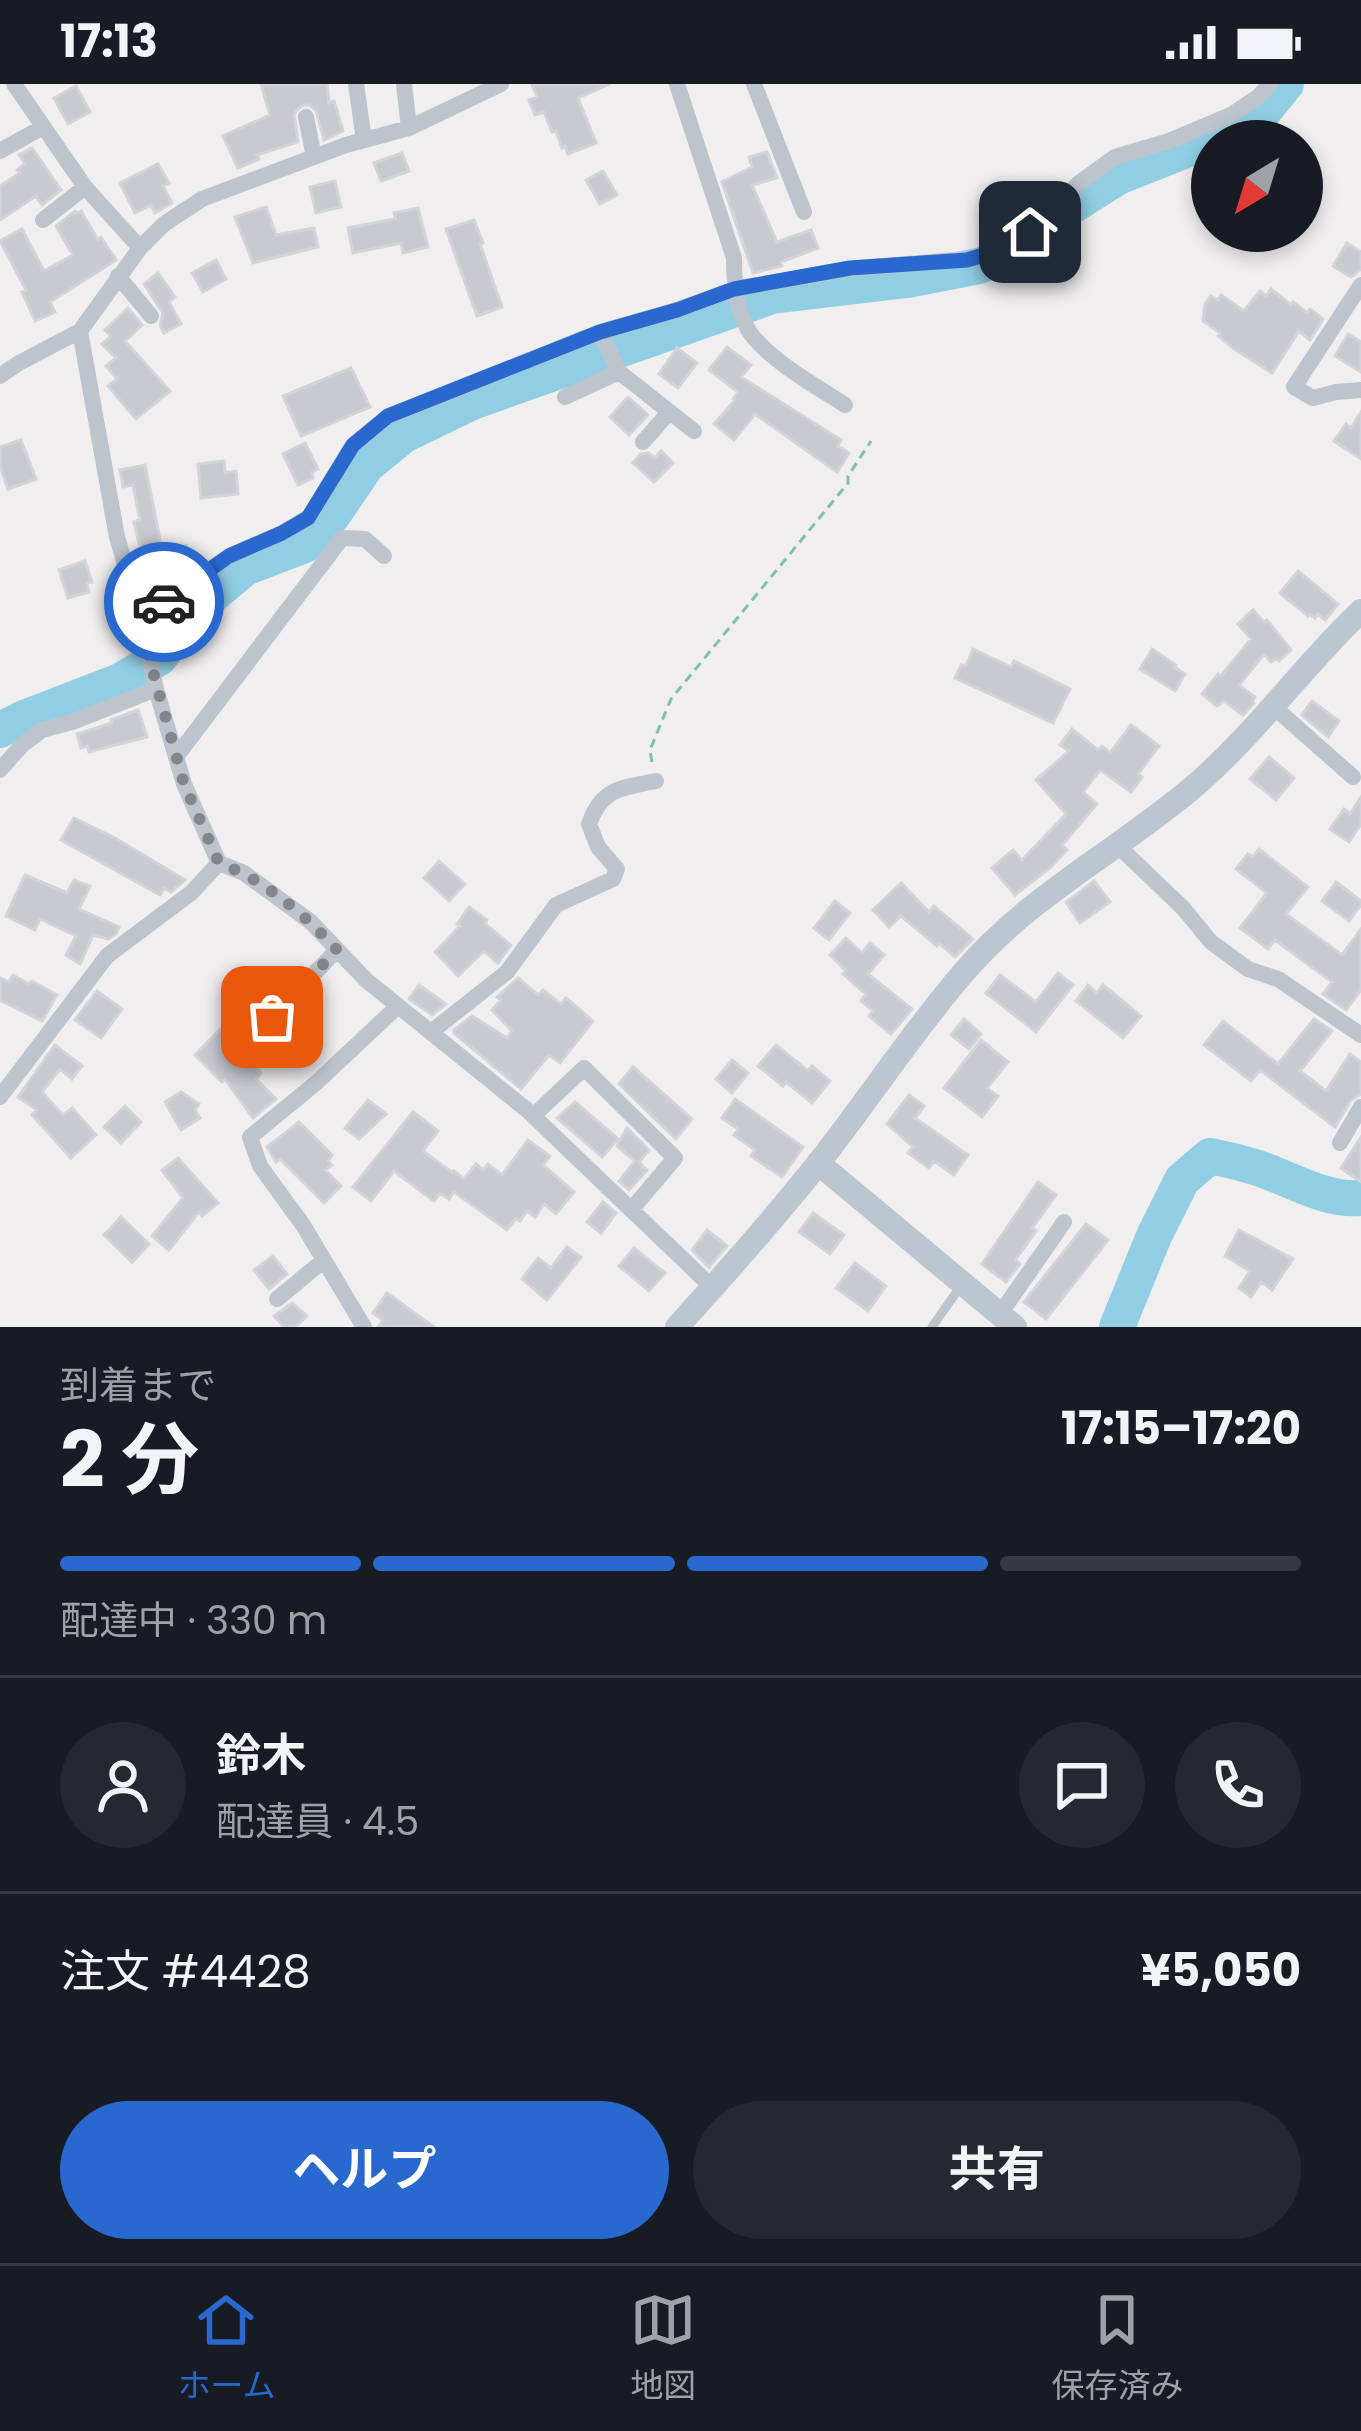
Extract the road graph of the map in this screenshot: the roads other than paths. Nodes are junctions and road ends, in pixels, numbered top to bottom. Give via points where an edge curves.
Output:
1 (14, 84) edge
2 (356, 84) edge
3 (404, 84) edge
4 (501, 84) edge
5 (676, 84) edge
6 (754, 84) edge
7 (1270, 84) edge
8 (306, 117) dead end
9 (43, 127) junction
10 (409, 128) junction
11 (364, 140) junction
12 (0, 152) edge
13 (314, 158) junction
14 (85, 187) junction
15 (804, 212) dead end
16 (43, 220) dead end
17 (140, 248) junction
18 (118, 276) junction
19 (1361, 284) edge
20 (734, 289) junction
21 (151, 316) dead end
22 (80, 331) junction
23 (600, 332) junction
24 (619, 372) junction
25 (0, 376) edge
26 (1361, 390) edge
27 (566, 398) dead end
28 (845, 405) dead end
29 (669, 412) junction
30 (694, 431) dead end
31 (644, 442) dead end
32 (384, 556) dead end
33 (1361, 611) edge
34 (141, 619) junction
35 (155, 685) junction
36 (1275, 708) junction
37 (176, 757) junction
38 (0, 770) edge
39 (1354, 778) dead end
40 (656, 781) road end
41 (1116, 844) junction
42 (219, 863) junction
43 (337, 950) junction
44 (398, 1006) junction
45 (272, 1017) dead end
46 (1355, 1030) edge
47 (431, 1032) junction
48 (0, 1097) edge
49 (1361, 1107) edge
50 (533, 1116) junction
51 (1340, 1143) dead end
52 (818, 1163) junction
53 (631, 1210) junction
54 (1064, 1222) dead end
55 (323, 1261) junction
56 (962, 1284) junction
57 (713, 1288) junction
58 (277, 1299) dead end
59 (1008, 1320) edge
60 (364, 1327) edge
61 (677, 1327) edge
62 (932, 1327) edge

1 - 9 street
2 - 11 street
3 - 10 street
4 - 10 street
5 - 20 street via 734,259
6 - 15 street
7 - 20 street via 1231,115 1115,157 1007,248
8 - 13 street
9 - 12 street
9 - 14 street
10 - 11 street
11 - 13 street
13 - 17 street via 202,199
14 - 16 street
14 - 17 street
17 - 18 street
18 - 21 street
18 - 22 street
19 - 26 street via 1294,387 1313,398
20 - 23 street
20 - 28 street via 749,332
22 - 25 street
22 - 34 street via 117,537
23 - 24 street
23 - 34 street via 388,416 353,445 308,518 229,556
24 - 27 street
24 - 29 street
29 - 30 street
29 - 31 street
32 - 37 street via 364,539 342,538
33 - 36 street
34 - 35 street
35 - 37 street
35 - 38 street via 42,730
36 - 39 street
36 - 41 street via 1189,790
37 - 42 street
40 - 47 street via 614,790 594,810 589,824 617,869 613,879 556,905 507,972
41 - 46 street via 1210,942
41 - 52 street via 1032,905 963,973
42 - 43 street via 244,873
42 - 48 street via 107,956
43 - 44 street
43 - 45 street
44 - 47 street
44 - 55 street via 250,1137 260,1166
47 - 50 street
49 - 51 street
50 - 53 street
50 - 53 street via 584,1068 675,1158
52 - 56 street
52 - 57 street
53 - 57 street
54 - 59 street
55 - 58 street
55 - 60 street
56 - 59 street
56 - 62 lane
57 - 61 street

